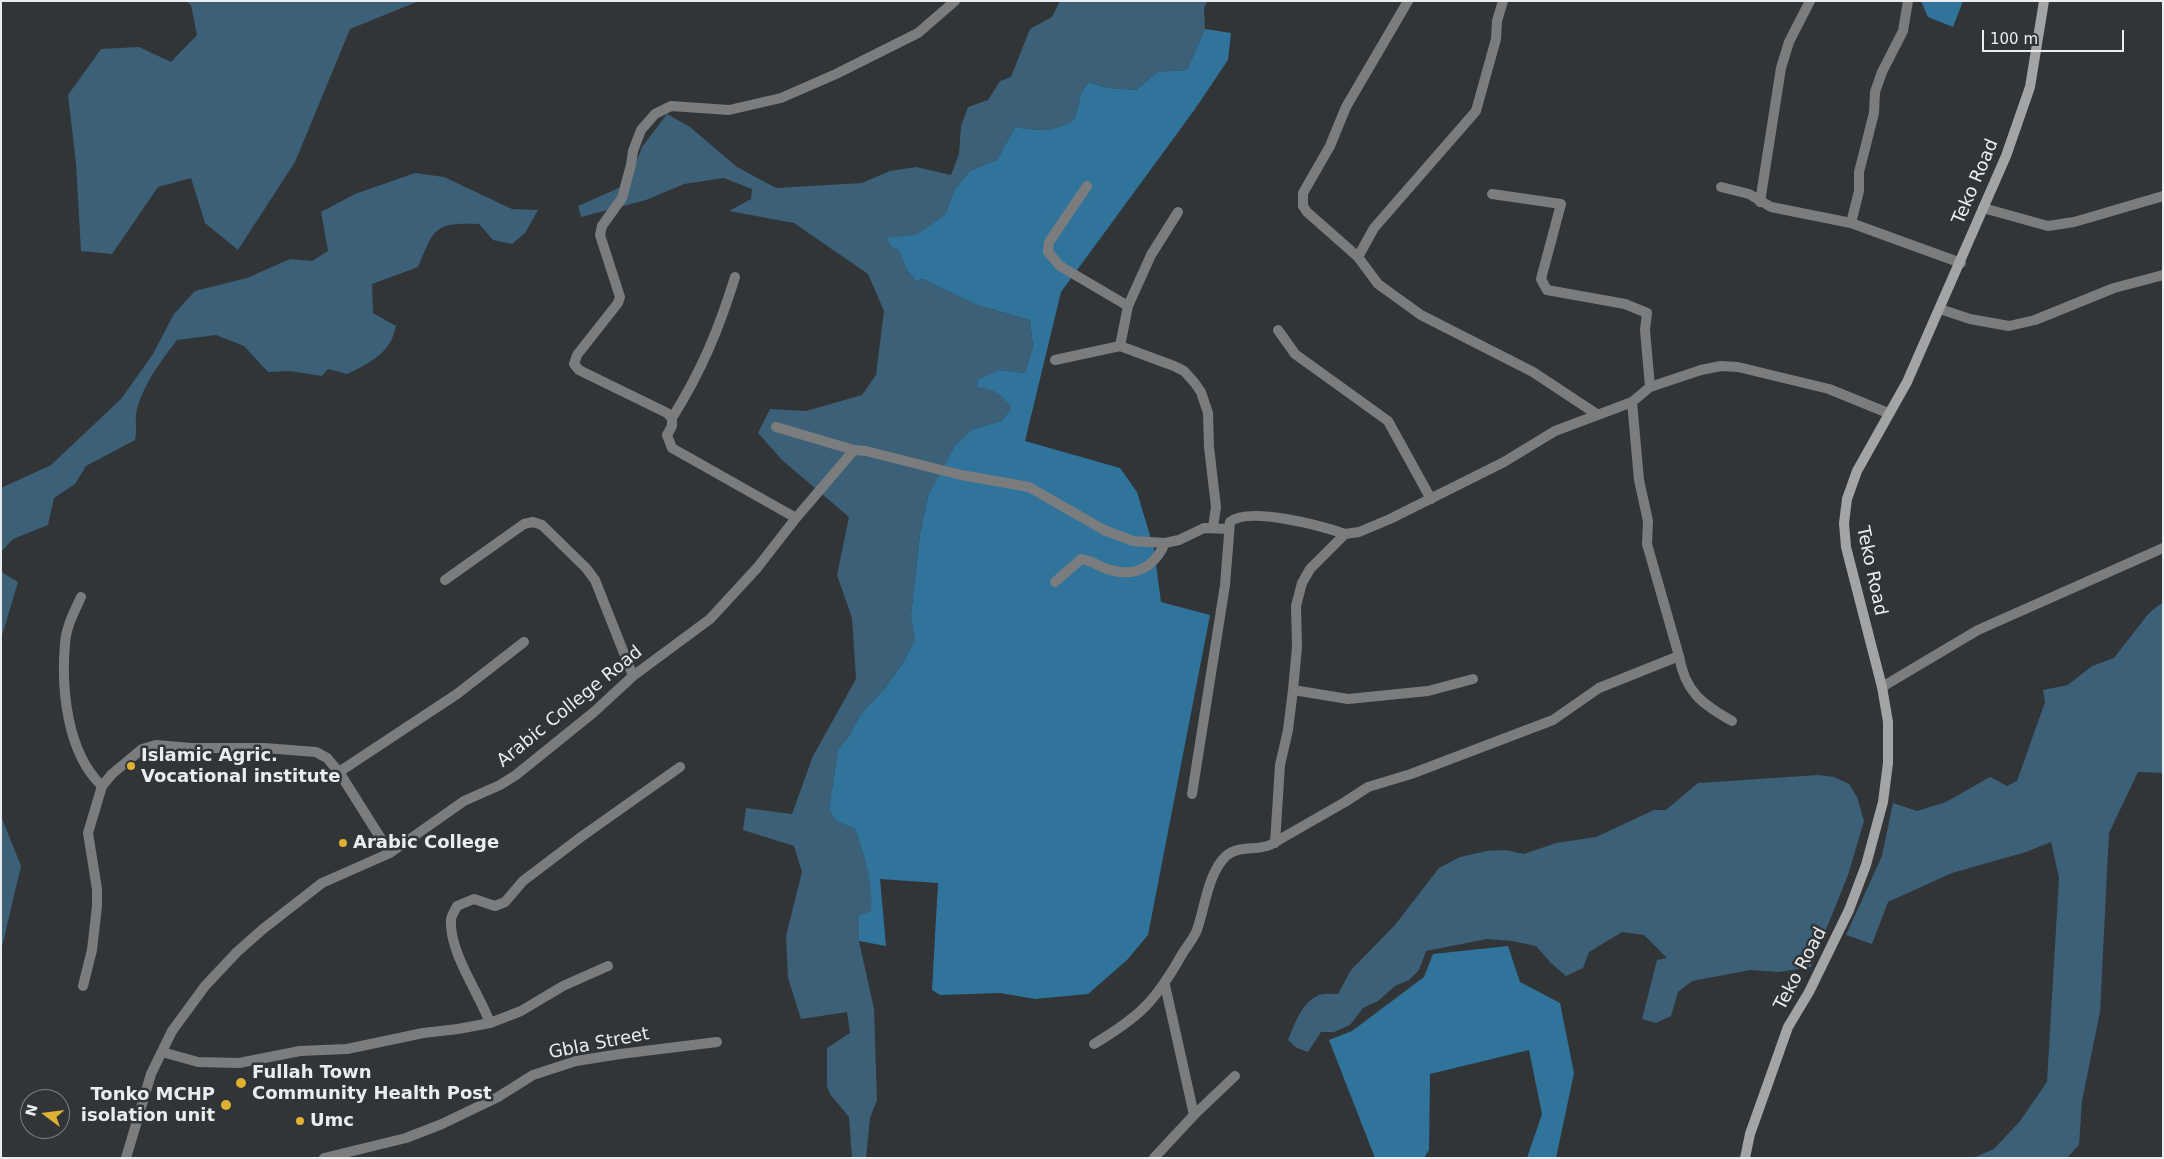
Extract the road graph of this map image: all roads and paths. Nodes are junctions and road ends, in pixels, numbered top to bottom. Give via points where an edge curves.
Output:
1 (955, 1) edge
2 (1408, 1) edge
3 (1810, 1) edge
4 (1908, 1) edge
5 (2044, 1) edge
6 (1500, 3) edge
7 (1088, 186) dead end
8 (1721, 187) dead end
9 (1492, 194) dead end
10 (2163, 196) edge
11 (1760, 202) junction
12 (1983, 208) junction
13 (1178, 212) dead end
14 (1851, 223) junction
15 (1358, 257) junction
16 (1961, 263) junction
17 (2163, 275) edge
18 (735, 277) dead end
19 (1128, 306) junction
20 (1940, 309) junction
21 (1278, 330) dead end
22 (1120, 346) junction
23 (1055, 360) dead end
24 (1650, 387) junction
25 (1632, 402) junction
26 (1888, 413) junction
27 (1598, 414) junction
28 (672, 418) junction
29 (776, 427) dead end
30 (854, 450) junction
31 (1431, 499) junction
32 (796, 518) junction
33 (1213, 527) junction
34 (1229, 529) junction
35 (1345, 534) junction
36 (1165, 543) junction
37 (2163, 548) edge
38 (445, 580) dead end
39 (1055, 582) dead end
40 (80, 597) dead end
41 (524, 642) dead end
42 (1679, 656) junction
43 (632, 676) junction
44 (1473, 679) dead end
45 (1882, 687) junction
46 (1293, 690) junction
47 (1732, 721) dead end
48 (680, 767) dead end
49 (339, 772) junction
50 (102, 786) junction
51 (1192, 794) dead end
52 (1275, 842) junction
53 (390, 853) junction
54 (608, 966) dead end
55 (1165, 985) junction
56 (84, 986) dead end
57 (490, 1023) junction
58 (717, 1042) dead end
59 (1094, 1044) dead end
60 (162, 1052) junction
61 (1235, 1076) dead end
62 (1194, 1115) junction
63 (126, 1158) edge
64 (324, 1158) edge
65 (1154, 1158) edge
66 (1745, 1158) edge

1 - 28 street via 918,32 781,98 729,110 671,106 655,114 641,130 632,151 622,198 602,226 600,235 620,298 576,355 574,364 579,370
2 - 15 street via 1346,107 1330,146 1303,193 1303,206 1307,212
3 - 11 street via 1789,42 1781,68
4 - 14 street via 1903,31 1875,92 1874,113 1859,172 1859,191
5 - 12 street, Teko Road via 2030,88
6 - 15 street via 1496,40 1476,111 1374,228
7 - 19 street via 1049,242 1048,252 1060,266
8 - 11 street via 1749,194
9 - 24 street via 1561,204 1541,279 1543,285 1547,290 1625,304 1647,313 1644,330
10 - 12 street via 2074,222 2048,226
11 - 14 street
12 - 16 street, Teko Road
13 - 19 street via 1151,254
14 - 16 street
15 - 27 street via 1378,284 1420,315 1532,372
16 - 20 street, Teko Road
17 - 20 street via 2114,288 2035,320 2008,326 1970,320
18 - 28 street via 721,321 696,379
19 - 22 street
20 - 26 street, Teko Road
21 - 31 street via 1295,354 1388,420
22 - 23 street
22 - 33 street via 1184,371 1201,392 1208,413 1216,507
24 - 25 street
24 - 26 street via 1701,370 1738,367 1830,389
25 - 27 street
25 - 42 street via 1639,480 1648,521 1647,544
26 - 45 street, Teko Road via 1857,471 1847,499 1844,523 1846,547
27 - 31 street via 1556,432
28 - 32 street via 667,436 672,448
29 - 30 street
30 - 32 street, Arabic College Road
30 - 36 street via 1029,487 1104,530 1133,541
31 - 35 street via 1390,520
32 - 43 street, Arabic College Road via 757,568 710,619
33 - 34 street
33 - 36 street
34 - 35 street via 1235,518 1274,516
34 - 51 street via 1226,585
35 - 46 street via 1310,570 1302,583 1296,606
36 - 39 street via 1160,556 1146,569 1129,574 1081,559
37 - 45 street via 1978,630
38 - 43 street via 524,524 542,525 595,580
40 - 50 street via 65,643 66,702 78,747 94,778
41 - 49 street via 457,694
42 - 47 street via 1682,675 1704,705
42 - 52 street via 1599,688 1553,720 1411,774 1368,786
43 - 53 street, Arabic College Road via 594,712 516,775 464,801
44 - 46 street via 1428,690 1348,699
45 - 66 street, Teko Road via 1888,722 1888,763 1883,802 1866,865 1832,947 1788,1027 1750,1134
46 - 52 street via 1280,765
48 - 57 street via 523,881 505,902 495,906 474,899 457,906 451,920 454,941
49 - 50 street via 327,758 316,752 156,745 142,749
49 - 53 street
50 - 56 street via 88,833 97,906
52 - 55 street via 1261,849 1236,851 1220,863 1194,937
53 - 60 street, Arabic College Road via 322,883 263,929 205,986 172,1031
54 - 57 street via 521,1011
55 - 59 street via 1145,1009
55 - 62 street
57 - 60 street via 347,1049 291,1052 239,1064 198,1062
58 - 64 street, Gbla Street via 576,1062 533,1075 498,1097 406,1138
60 - 63 street, Arabic College Road via 151,1074
61 - 62 street
62 - 65 street

